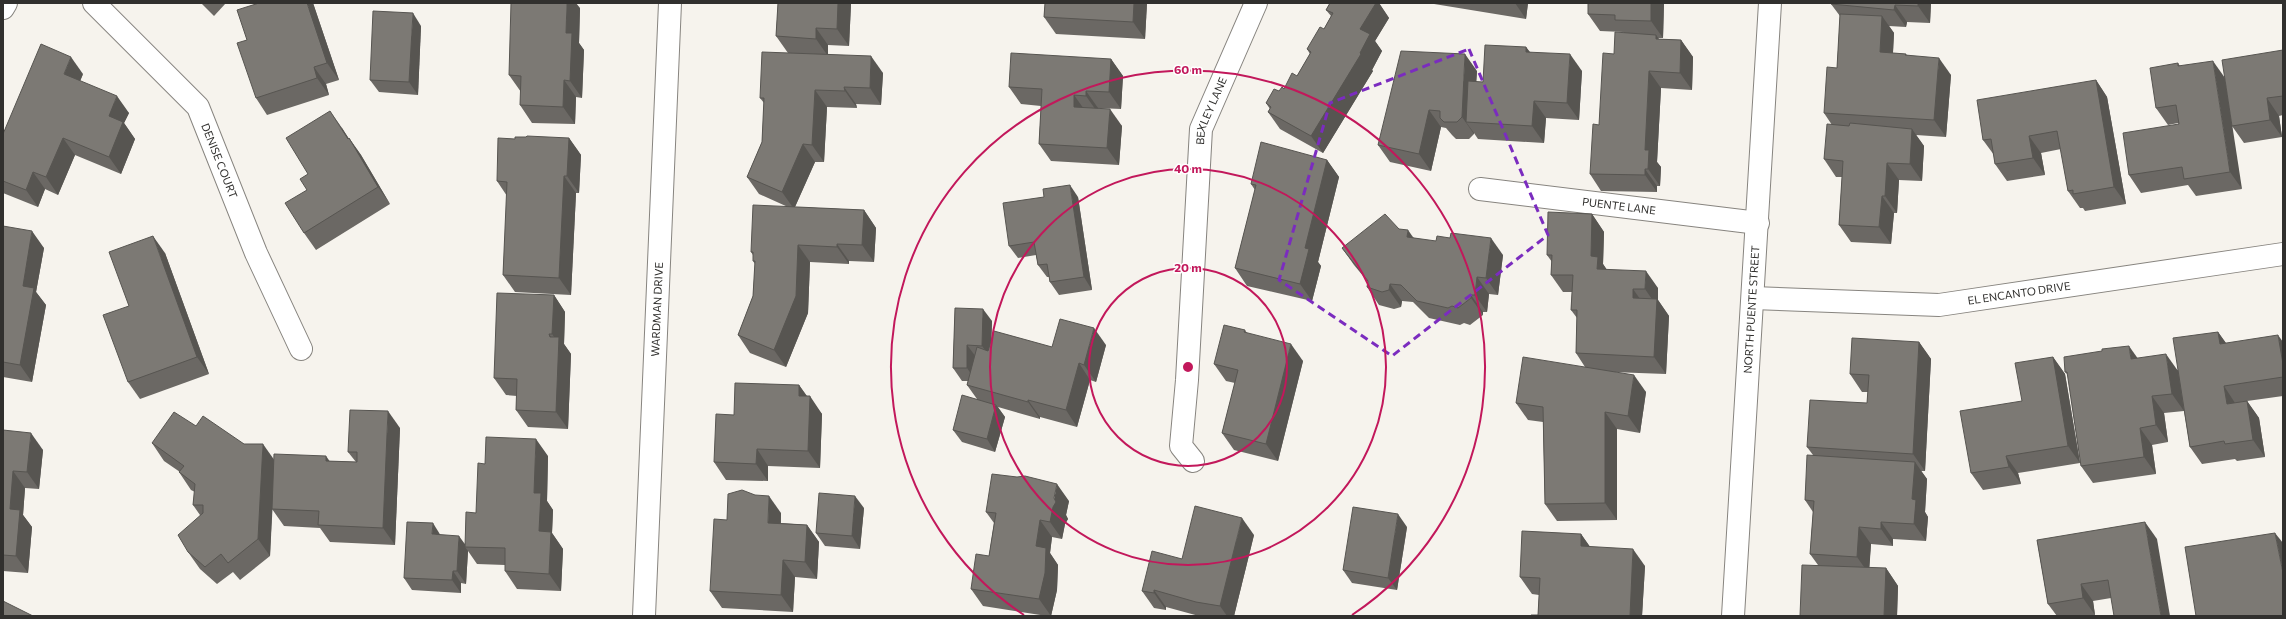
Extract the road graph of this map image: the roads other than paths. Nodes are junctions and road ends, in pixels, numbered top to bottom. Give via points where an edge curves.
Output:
1 (6, 3) edge
2 (94, 3) edge
3 (670, 3) edge
4 (1256, 3) edge
5 (1770, 3) edge
6 (3, 8) edge
7 (1480, 189) dead end
8 (1758, 223) junction
9 (2283, 254) edge
10 (1753, 298) junction
11 (301, 349) dead end
12 (1193, 461) dead end
13 (644, 616) edge
14 (1733, 616) edge

1 - 6 street
2 - 11 street, DENISE COURT via 198,107 256,253
3 - 13 street, WARDMAN DRIVE
4 - 12 street, BEXLEY LANE via 1201,129 1181,446
5 - 8 street, NORTH PUENTE STREET
7 - 8 street, PUENTE LANE
8 - 10 street, NORTH PUENTE STREET
9 - 10 street, EL ENCANTO DRIVE via 1939,305
10 - 14 street, NORTH PUENTE STREET

